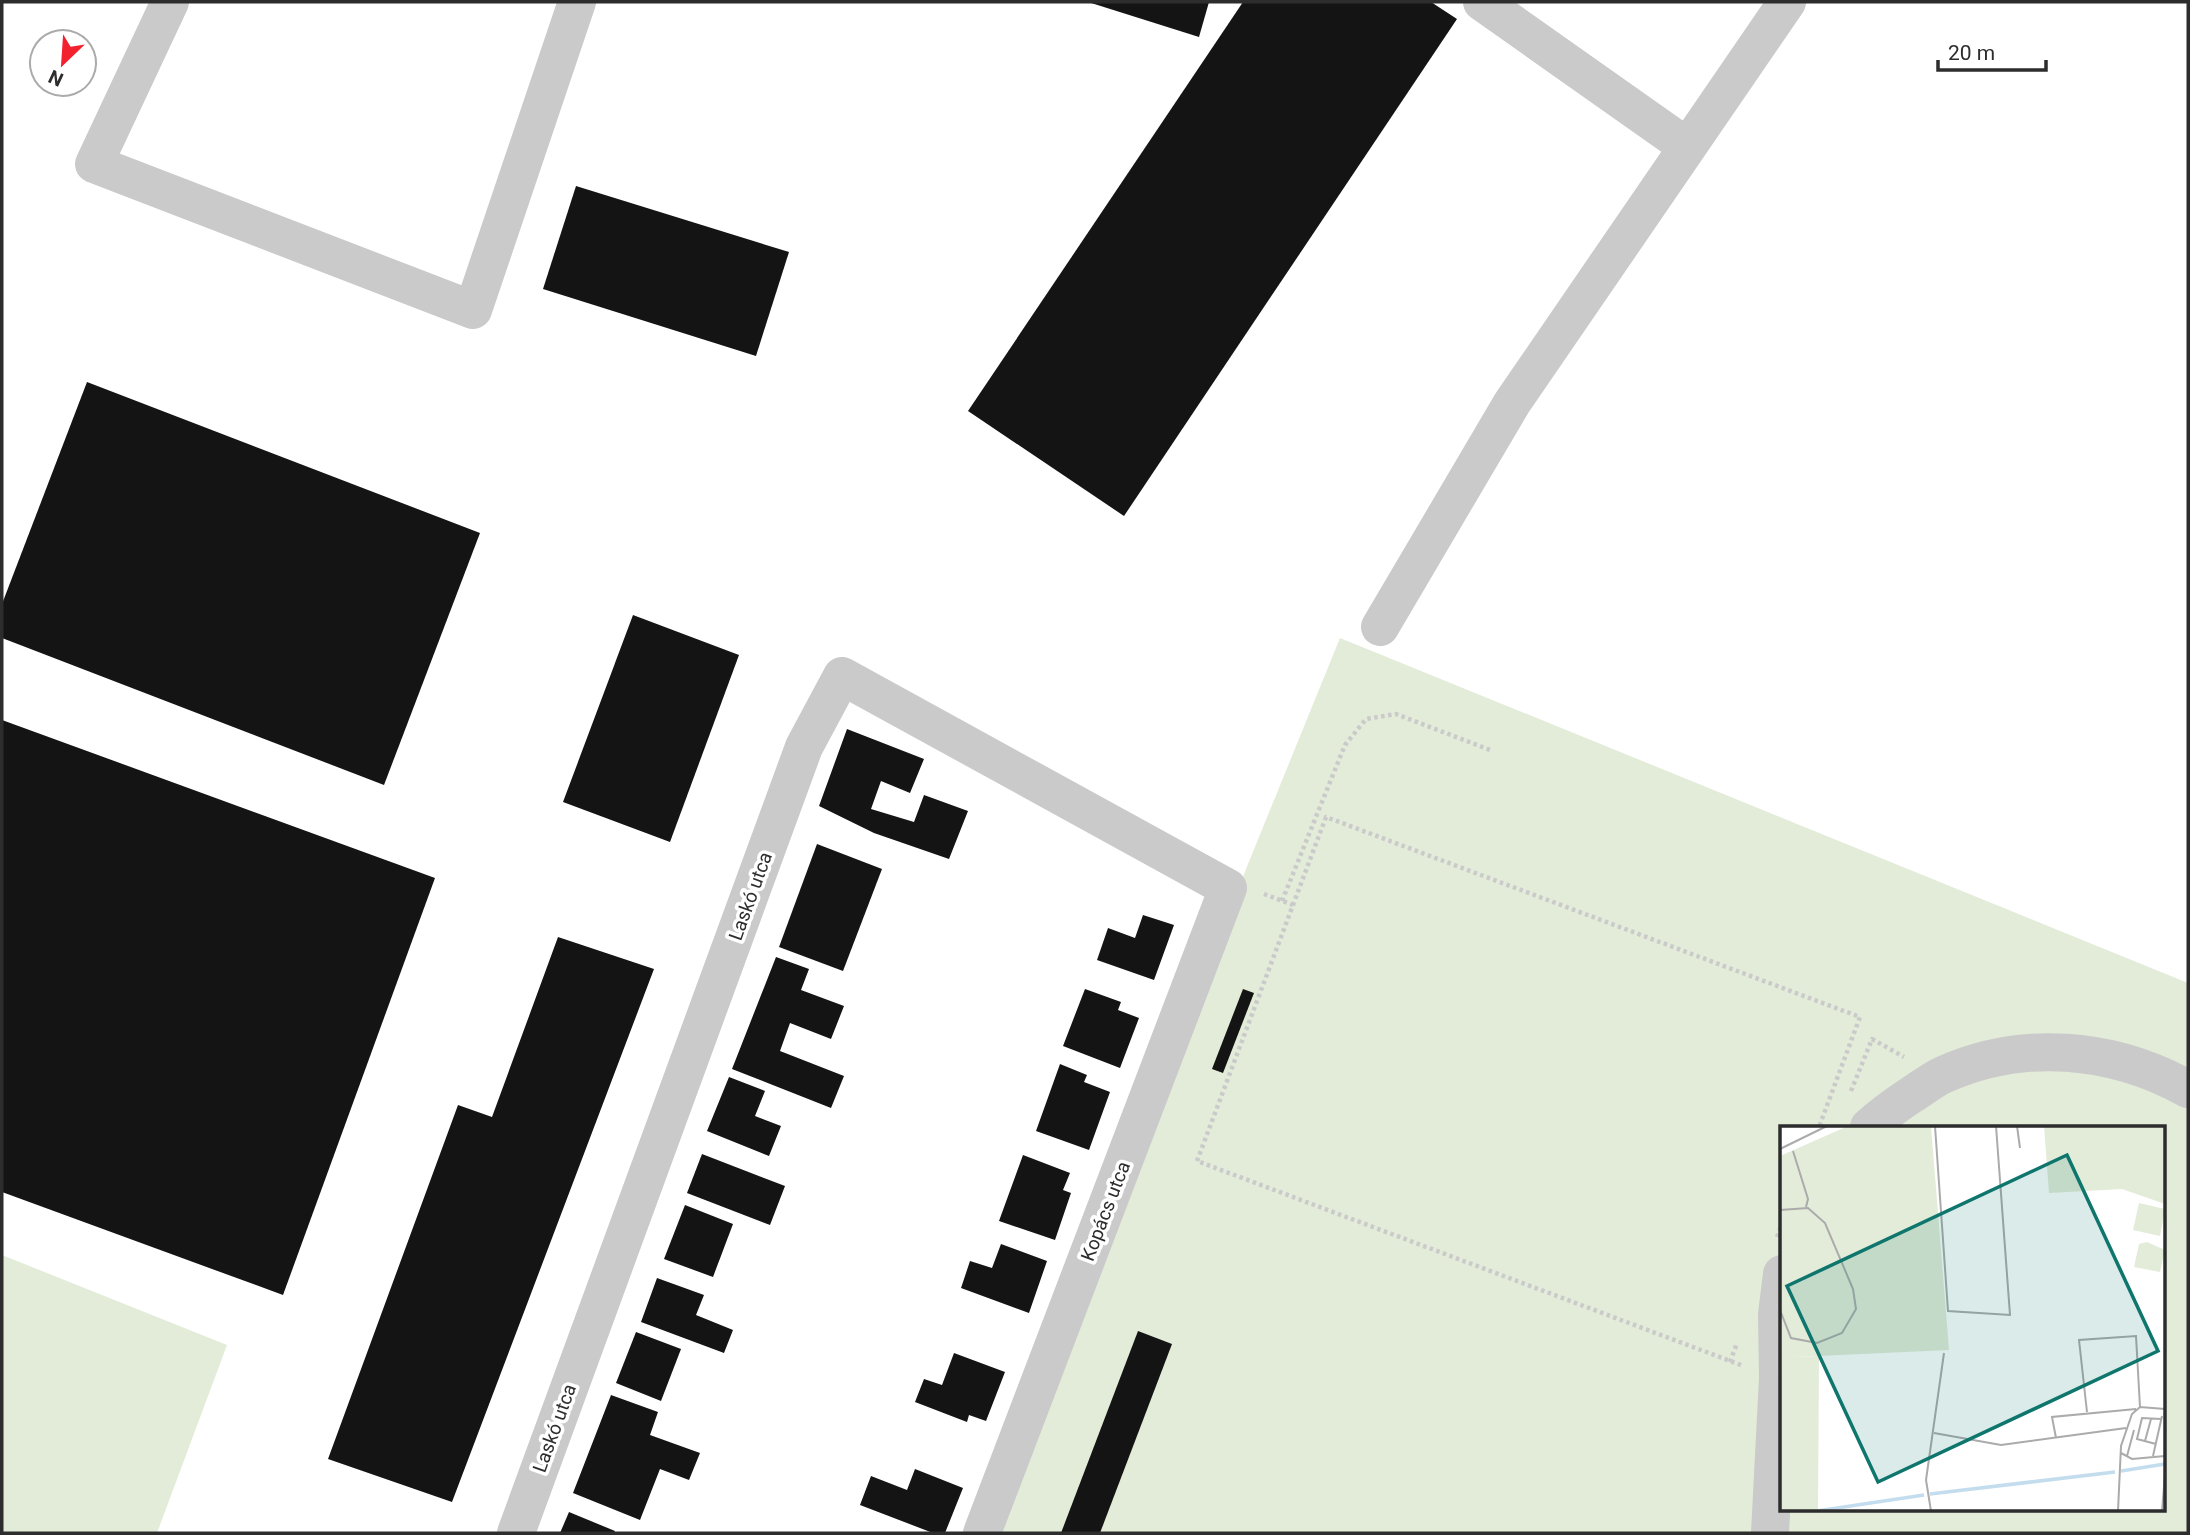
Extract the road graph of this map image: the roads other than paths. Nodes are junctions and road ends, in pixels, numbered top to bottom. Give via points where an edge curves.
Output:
1 (170, 2) edge
2 (577, 2) edge
3 (1482, 2) edge
4 (1787, 2) edge
5 (1686, 146) junction
6 (1380, 627) dead end
7 (1244, 890) joint
8 (2188, 1089) edge
9 (1870, 1126) edge
10 (1780, 1290) edge
11 (516, 1533) edge
12 (982, 1533) edge
13 (1770, 1533) edge

1 - 2 street via 94,164 473,310
3 - 5 street
4 - 5 street
5 - 6 street via 1511,403
7 - 11 street, Laskó utca via 842,676 804,747
7 - 12 street, Kopács utca
8 - 9 street via 2110,1057 2065,1051 2017,1053 1941,1076
10 - 13 street

